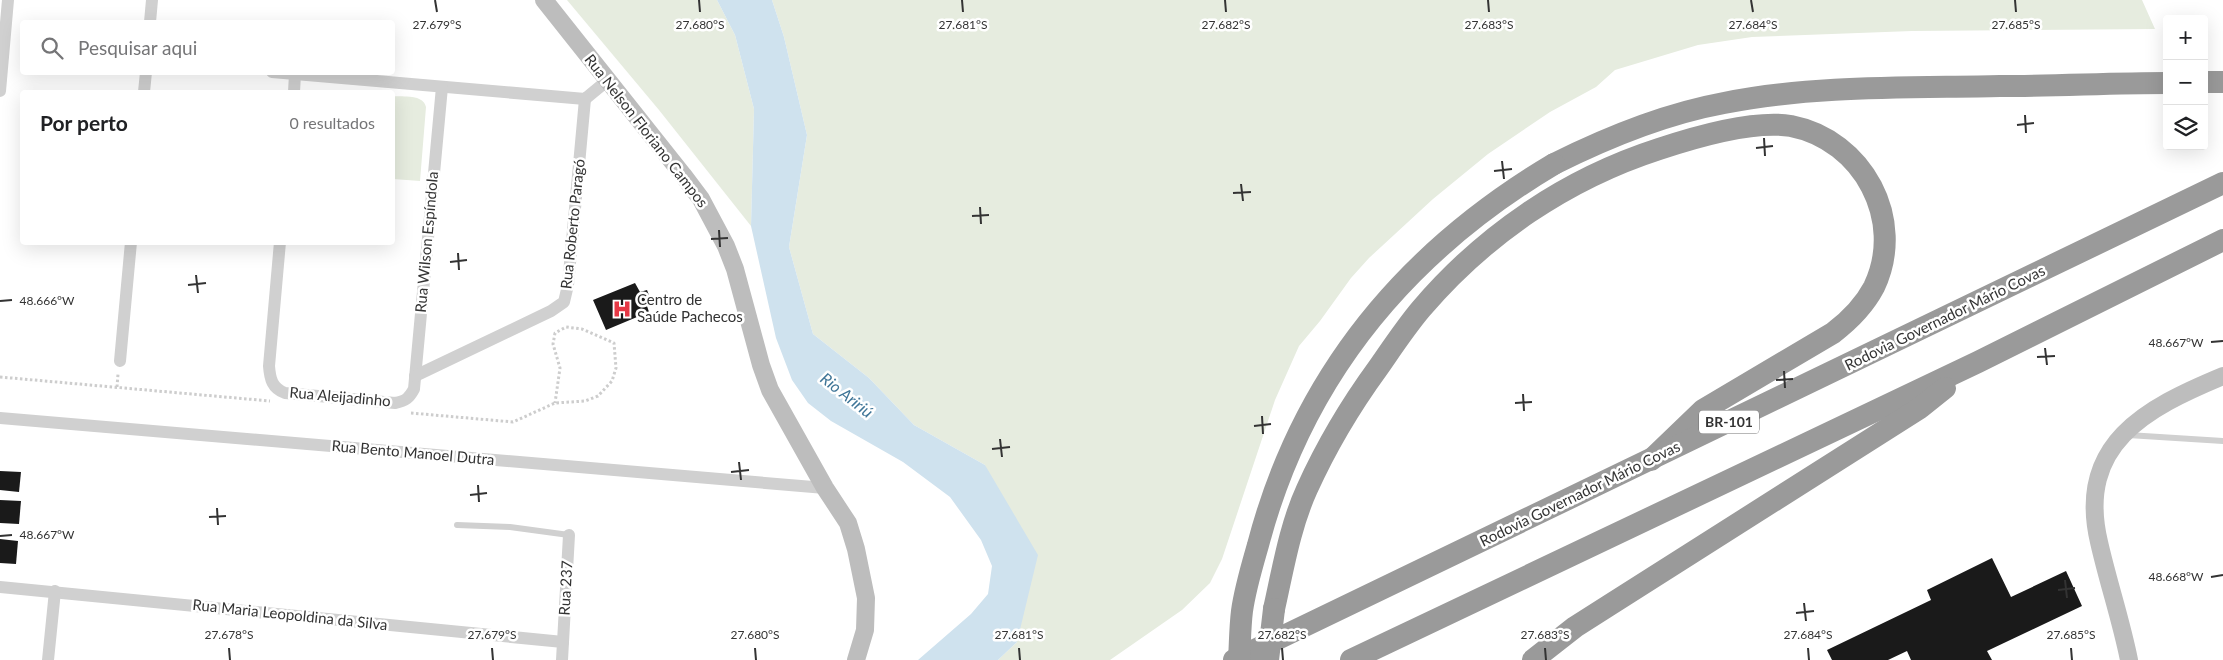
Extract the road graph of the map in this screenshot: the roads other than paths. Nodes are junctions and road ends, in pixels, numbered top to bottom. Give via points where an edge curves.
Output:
1 (8, 0) edge
2 (152, 0) edge
3 (544, 0) edge
4 (150, 20) edge
5 (2, 49) edge
6 (146, 75) edge
7 (295, 75) edge
8 (306, 75) edge
9 (608, 80) junction
10 (2208, 82) edge
11 (2223, 82) edge
12 (2163, 83) edge
13 (442, 87) junction
14 (144, 90) edge
15 (294, 90) edge
16 (0, 91) edge
17 (585, 99) junction
18 (2223, 183) edge
19 (2223, 240) edge
20 (131, 245) edge
21 (280, 245) edge
22 (120, 361) dead end
23 (1978, 362) junction
24 (415, 376) junction
25 (2223, 376) edge
26 (410, 397) joint
27 (0, 418) edge
28 (2121, 434) junction
29 (2223, 441) edge
30 (1651, 460) junction
31 (825, 488) junction
32 (457, 525) dead end
33 (569, 535) joint
34 (0, 587) edge
35 (55, 591) junction
36 (563, 642) junction
37 (48, 660) edge
38 (562, 660) edge
39 (856, 660) edge
40 (1234, 660) edge
41 (1238, 660) edge
42 (1268, 660) edge
43 (1351, 660) edge
44 (1533, 660) edge
45 (2129, 660) edge

1 - 5 street
2 - 4 street
3 - 9 main road, Rua Nelson Floriano Campos
5 - 16 street
6 - 14 street
7 - 15 street
8 - 13 street
9 - 17 street
9 - 31 main road, Rua Nelson Floriano Campos via 684,176 717,226 735,269 760,365 770,390
10 - 11 highway
12 - 41 highway, bridge via 1940,86 1759,96 1654,121 1554,164 1490,205 1429,256 1375,314 1329,378 1291,448 1263,523 1242,610
13 - 17 street
13 - 24 street, Rua Wilson Espíndola
17 - 24 street, Rua Roberto Paragó via 564,302
18 - 30 highway, Rodovia Governador Mário Covas / BR-101
19 - 23 highway
20 - 22 street
21 - 26 street, Rua Aleijadinho via 269,366 272,385 278,391 294,394 395,403
23 - 43 highway
23 - 44 highway via 1920,408 1608,606
24 - 26 street, Rua Wilson Espíndola
25 - 28 main road via 2168,401
27 - 31 street, Rua Bento Manoel Dutra
28 - 29 lane
28 - 45 main road via 2100,471 2094,513 2098,541
30 - 40 highway, Rodovia Governador Mário Covas / BR-101
30 - 42 highway, BR-101, bridge via 1703,410 1833,333 1857,312 1874,286 1883,256 1884,224 1876,194 1859,166 1835,144 1806,130 1773,125 1708,135 1642,154 1587,178 1549,199 1493,238 1442,285 1358,394 1307,490 1294,526 1274,609
31 - 39 main road, Rua Nelson Floriano Campos via 848,523 863,577 866,616
32 - 33 lane via 510,527
33 - 36 street, Rua 237
34 - 35 street, Rua Maria Leopoldina da Silva
35 - 36 street, Rua Maria Leopoldina da Silva
35 - 37 street
36 - 38 street

